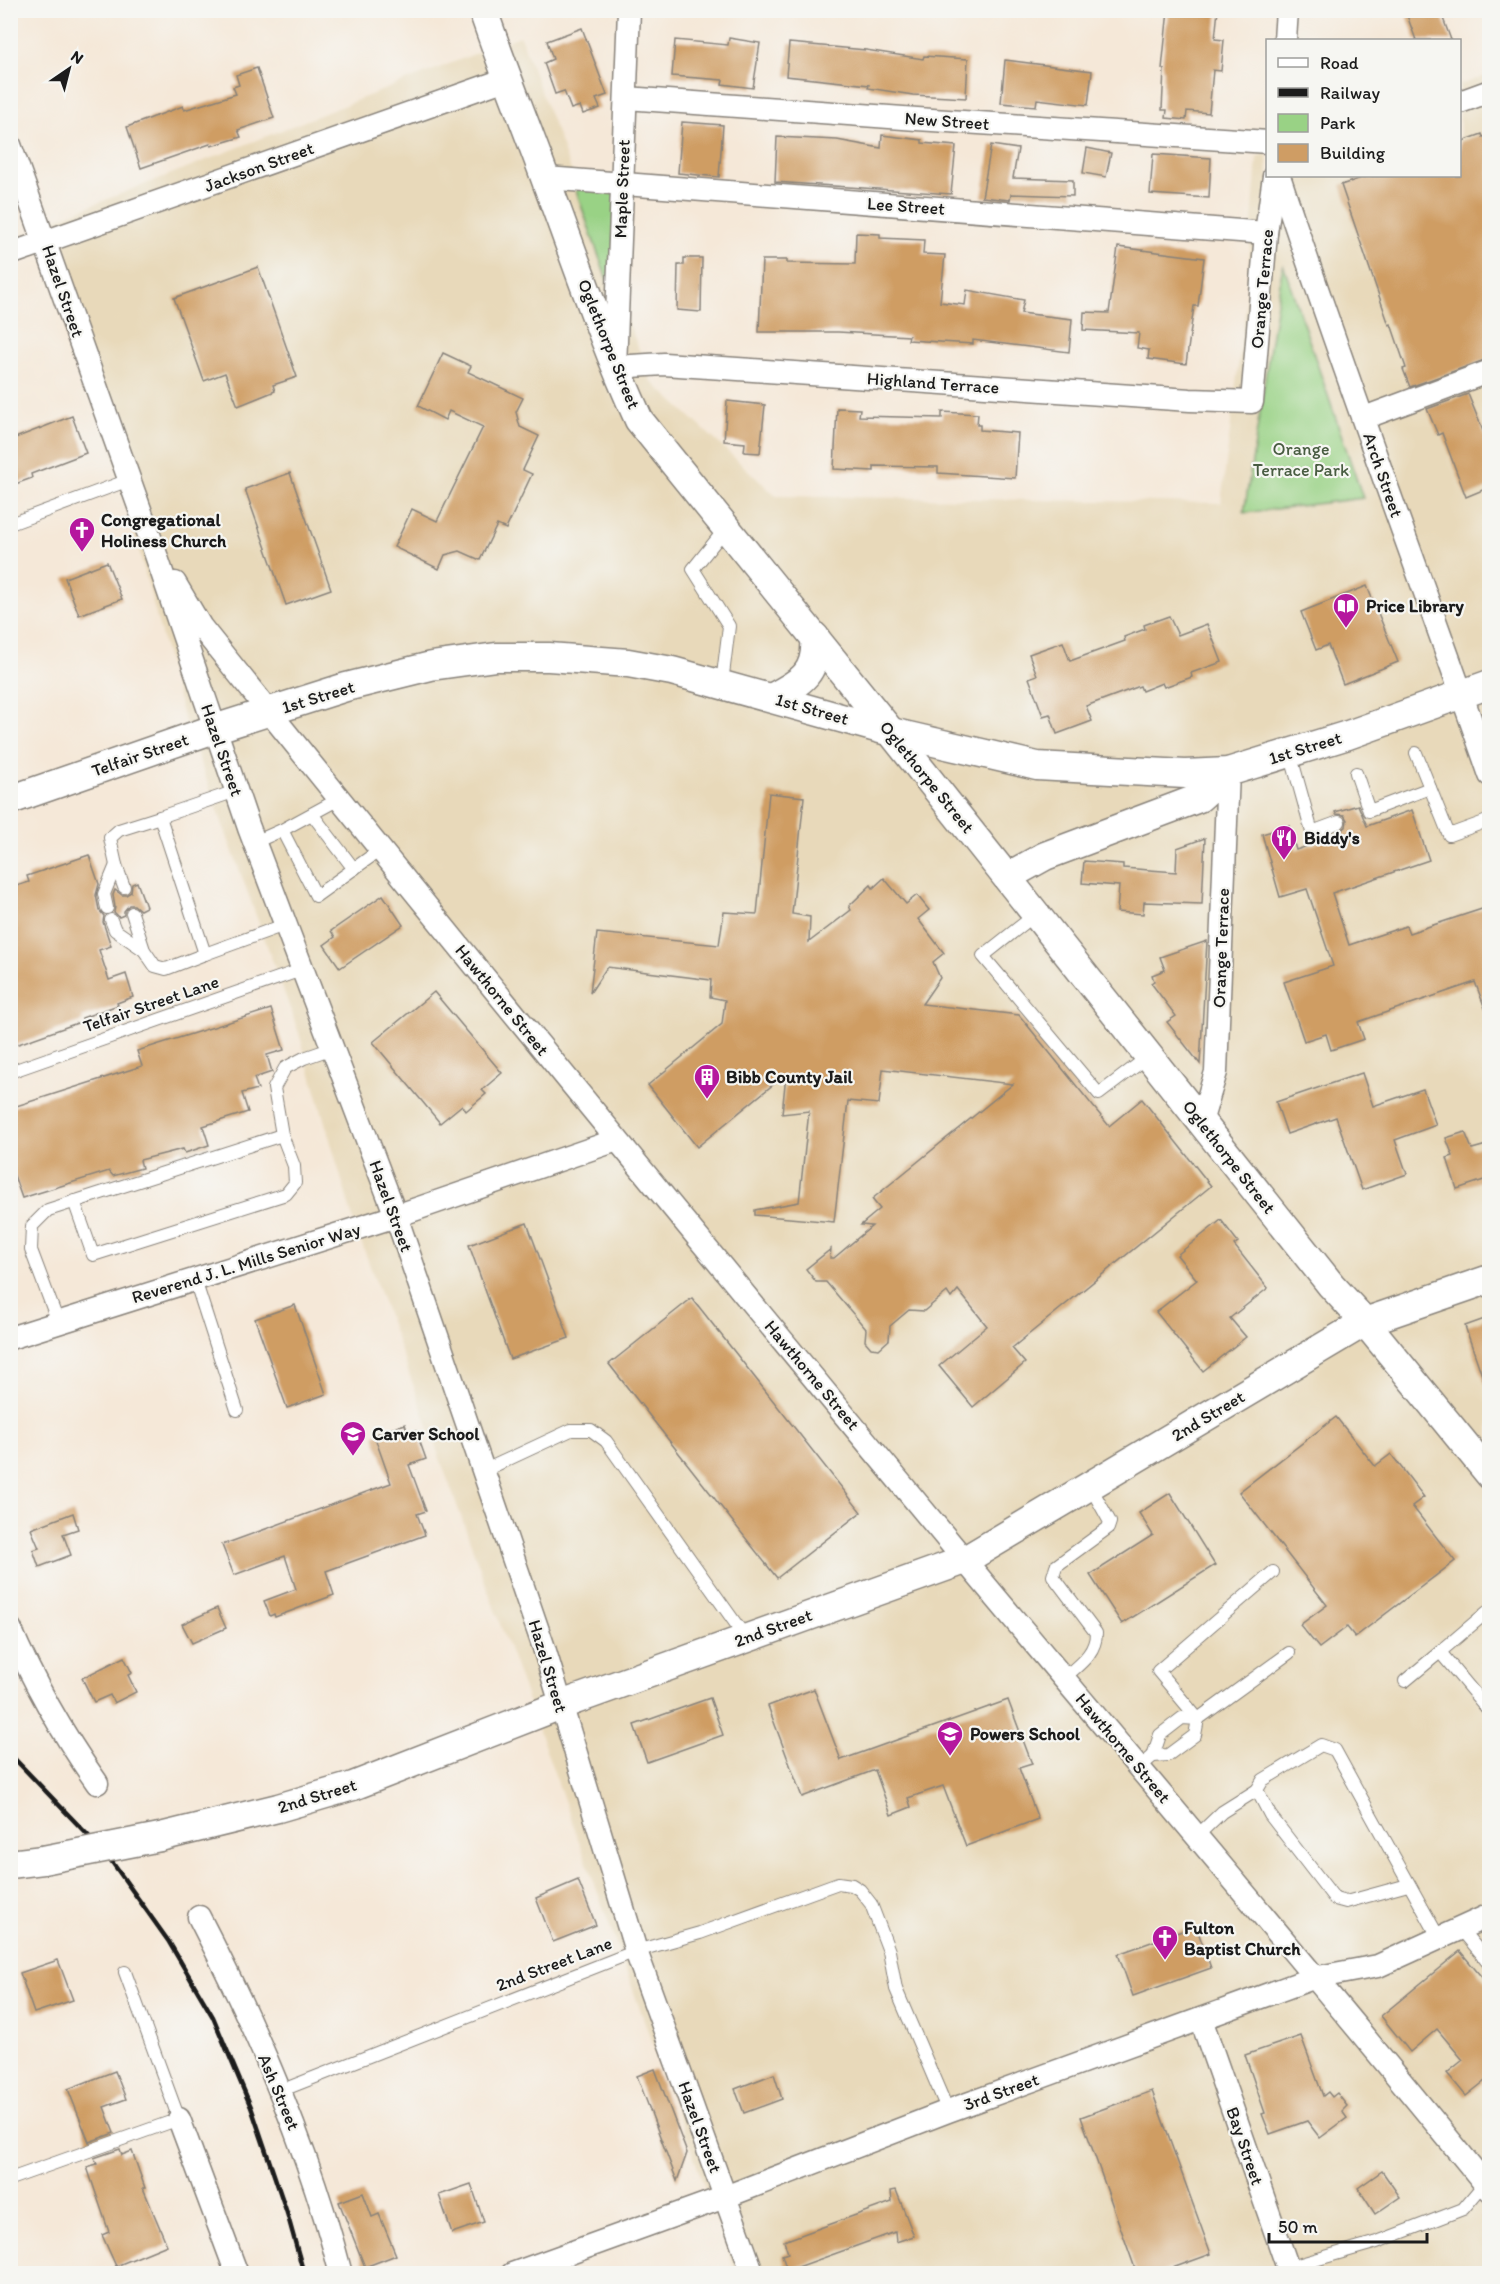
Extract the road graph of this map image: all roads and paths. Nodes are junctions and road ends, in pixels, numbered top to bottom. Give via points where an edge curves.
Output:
1 (483, 10) edge
2 (629, 10) edge
3 (1287, 10) edge
4 (1285, 39) edge
5 (506, 79) junction
6 (1490, 91) edge
7 (626, 98) junction
8 (1461, 102) edge
9 (1266, 142) edge
10 (10, 144) edge
11 (1276, 177) edge
12 (1276, 177) edge
13 (546, 178) junction
14 (622, 185) junction
15 (1266, 233) junction
16 (46, 242) junction
17 (10, 254) edge
18 (615, 367) junction
19 (1490, 371) edge
20 (1252, 402) joint
21 (1364, 418) junction
22 (129, 480) junction
23 (10, 524) edge
24 (726, 528) junction
25 (153, 546) junction
26 (815, 638) junction
27 (722, 683) junction
28 (1490, 684) edge
29 (1461, 694) junction
30 (773, 697) junction
31 (269, 712) junction
32 (214, 729) junction
33 (891, 732) junction
34 (1290, 753) junction
35 (1416, 753) dead end
36 (1227, 772) junction
37 (1356, 773) dead end
38 (1490, 775) edge
39 (1430, 788) junction
40 (236, 791) junction
41 (339, 799) junction
42 (10, 800) edge
43 (312, 814) junction
44 (160, 817) junction
45 (1490, 820) edge
46 (1339, 822) dead end
47 (282, 830) junction
48 (255, 842) junction
49 (380, 850) junction
50 (116, 865) junction
51 (354, 869) junction
52 (1007, 877) junction
53 (124, 887) dead end
54 (132, 913) dead end
55 (1036, 914) junction
56 (287, 924) junction
57 (144, 950) junction
58 (206, 954) junction
59 (304, 969) junction
60 (333, 1048) junction
61 (1149, 1056) junction
62 (10, 1072) edge
63 (1201, 1122) junction
64 (282, 1135) junction
65 (617, 1140) junction
66 (74, 1201) junction
67 (396, 1216) junction
68 (1490, 1279) edge
69 (195, 1280) junction
70 (58, 1322) junction
71 (1365, 1322) junction
72 (10, 1338) edge
73 (237, 1410) dead end
74 (483, 1471) junction
75 (1490, 1475) edge
76 (1090, 1486) junction
77 (965, 1560) junction
78 (1273, 1572) dead end
79 (1490, 1615) edge
80 (10, 1628) edge
81 (746, 1638) junction
82 (1440, 1652) junction
83 (1289, 1653) dead end
84 (1064, 1678) junction
85 (1405, 1682) dead end
86 (561, 1705) junction
87 (1490, 1712) edge
88 (1198, 1719) junction
89 (1147, 1762) junction
90 (97, 1783) dead end
91 (1257, 1790) junction
92 (1197, 1836) junction
93 (10, 1864) edge
94 (1408, 1885) junction
95 (1490, 1915) edge
96 (199, 1917) dead end
97 (1460, 1929) junction
98 (1439, 1938) junction
99 (636, 1951) junction
100 (1490, 1965) edge
101 (125, 1972) dead end
102 (1313, 1978) junction
103 (1201, 2019) junction
104 (280, 2091) junction
105 (948, 2111) junction
106 (179, 2119) junction
107 (10, 2179) edge
108 (1487, 2187) edge
109 (725, 2197) junction
110 (1286, 2272) edge
111 (237, 2274) edge
112 (341, 2274) edge
113 (512, 2274) edge
114 (753, 2274) edge

1 - 5 street, Oglethorpe Street
2 - 7 street, Maple Street
3 - 4 street
5 - 13 street, Oglethorpe Street
5 - 16 street, Jackson Street
6 - 8 street
7 - 9 street, New Street
7 - 14 street, Maple Street
10 - 16 street, Hazel Street
11 - 15 street, Orange Terrace
12 - 21 street, Arch Street
13 - 14 street, Lee Street
13 - 18 street, Oglethorpe Street
14 - 15 street, Lee Street
14 - 18 street, Maple Street
15 - 20 street, Orange Terrace
16 - 17 street, Jackson Street
16 - 22 street, Hazel Street
18 - 20 street, Highland Terrace via 664,364
18 - 24 street, Oglethorpe Street via 639,420
19 - 21 street
21 - 29 street, Arch Street
22 - 23 lane
22 - 25 street, Hazel Street
24 - 26 street, Oglethorpe Street
24 - 27 lane via 693,569 729,626
25 - 31 street, Hawthorne Street via 201,627
25 - 32 street, Hazel Street
26 - 30 street via 816,656 808,672 795,685
26 - 33 street, Oglethorpe Street
27 - 30 street, 1st Street
27 - 31 street, 1st Street via 628,663 496,657 431,666 346,687
28 - 29 street, 1st Street
29 - 34 street, 1st Street
29 - 38 street, Arch Street
30 - 33 street, 1st Street
31 - 32 street, Telfair Street
31 - 41 street, Hawthorne Street
32 - 40 street, Hazel Street
32 - 42 street, Telfair Street
33 - 36 street, 1st Street via 1037,766
33 - 52 street, Oglethorpe Street
34 - 36 street, 1st Street
34 - 46 lane via 1312,832
35 - 39 lane
36 - 52 street via 1199,798 1045,856
36 - 63 street, Orange Terrace via 1216,1072
37 - 39 lane via 1366,813
39 - 45 lane via 1449,835
40 - 44 lane
40 - 48 street, Hazel Street
41 - 43 lane
41 - 49 street, Hawthorne Street
43 - 47 lane
43 - 51 lane
44 - 50 lane via 119,830 110,838
44 - 58 lane
47 - 48 lane
47 - 51 lane via 316,896
48 - 56 street, Hazel Street
49 - 51 lane
49 - 65 street, Hawthorne Street
50 - 53 lane
50 - 57 lane via 104,894 109,914 115,930
52 - 55 street, Oglethorpe Street
54 - 57 lane
55 - 61 street, Oglethorpe Street
55 - 61 lane via 983,956 1099,1094
56 - 58 lane
56 - 59 street, Hazel Street
57 - 58 lane via 155,966 166,969
59 - 60 street, Hazel Street
59 - 62 lane, Telfair Street Lane
60 - 64 lane via 285,1068 274,1088
60 - 67 street, Hazel Street
61 - 63 street, Oglethorpe Street
63 - 71 street, Oglethorpe Street via 1330,1285
64 - 66 lane
64 - 66 lane via 294,1166 295,1183 286,1194 252,1205 93,1255
65 - 67 street, Reverend J. L. Mills Senior Way
65 - 77 street, Hawthorne Street
66 - 70 lane via 48,1210 32,1226 30,1250
67 - 69 street, Reverend J. L. Mills Senior Way
67 - 74 street, Hazel Street
68 - 71 street, 2nd Street
69 - 70 street, Reverend J. L. Mills Senior Way
69 - 73 lane
70 - 72 street, Reverend J. L. Mills Senior Way
71 - 75 street, Oglethorpe Street
71 - 76 street, 2nd Street
74 - 81 lane via 571,1430 591,1430 606,1441
74 - 86 street, Hazel Street
76 - 77 street, 2nd Street
76 - 84 lane via 1110,1522 1108,1528 1056,1566 1053,1576 1096,1633 1096,1643
77 - 81 street, 2nd Street
77 - 84 street, Hawthorne Street
78 - 88 lane via 1158,1671
79 - 82 lane via 1487,1612
80 - 90 street via 46,1705
81 - 86 street, 2nd Street
82 - 85 lane
82 - 87 lane
83 - 88 lane
84 - 89 street, Hawthorne Street
86 - 93 street, 2nd Street, bridge via 353,1786 278,1808 160,1837
86 - 99 street, Hazel Street
88 - 89 lane via 1195,1735 1168,1755
88 - 89 lane via 1182,1718 1160,1735
89 - 92 street, Hawthorne Street
91 - 92 lane via 1222,1812
91 - 94 lane via 1270,1815 1335,1899 1346,1902
91 - 94 lane via 1263,1780 1321,1744 1329,1746 1335,1750
92 - 102 street, Hawthorne Street
94 - 98 lane
95 - 97 street, 3rd Street
96 - 104 street, Ash Street via 233,1982
97 - 98 street, 3rd Street
97 - 100 lane
98 - 102 street, 3rd Street via 1378,1966
99 - 104 lane, 2nd Street Lane
99 - 105 lane, 2nd Street Lane via 700,1933 838,1882 860,1890 871,1904 889,1951 896,1989
99 - 109 street, Hazel Street
101 - 106 lane
102 - 103 street, 3rd Street
102 - 108 street, Hawthorne Street
103 - 105 street, 3rd Street
103 - 110 street, Bay Street
104 - 112 street, Ash Street via 307,2158
105 - 109 street, 3rd Street
106 - 107 lane
106 - 111 street
108 - 110 lane via 1462,2209
109 - 113 street, 3rd Street
109 - 114 street, Hazel Street

